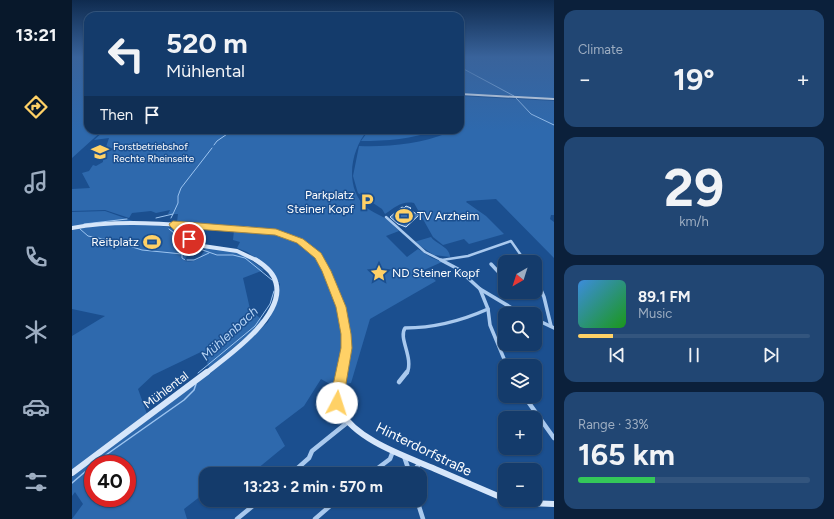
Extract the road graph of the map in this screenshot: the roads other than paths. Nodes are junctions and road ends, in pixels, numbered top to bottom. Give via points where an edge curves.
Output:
1 (464, 95) edge
2 (554, 100) edge
3 (386, 217) dead end
4 (173, 224) junction
5 (72, 228) edge
6 (521, 255) edge
7 (442, 260) junction
8 (491, 264) dead end
9 (498, 272) edge
10 (480, 289) junction
11 (542, 292) edge
12 (510, 307) edge
13 (488, 309) junction
14 (542, 322) edge
15 (553, 327) edge
16 (504, 359) edge
17 (399, 382) dead end
18 (529, 403) edge
19 (350, 421) junction
20 (554, 438) edge
21 (392, 451) junction
22 (404, 456) junction
23 (420, 463) junction
24 (298, 467) edge
25 (379, 467) edge
26 (408, 467) edge
27 (416, 467) edge
28 (72, 473) edge
29 (498, 497) edge
30 (542, 504) edge
31 (554, 504) edge
32 (252, 507) edge
33 (329, 507) edge
34 (419, 507) edge
35 (237, 519) edge
36 (315, 519) edge
37 (423, 519) edge

1 - 2 highway
3 - 7 street via 418,247
4 - 5 street via 105,223
4 - 19 street, Hinterdorfstraße via 276,232 300,241 318,256 330,279 344,322 346,348 337,403
4 - 28 street, Mühlental via 197,245 235,250 253,258 271,273 276,282 277,290 272,306 259,328 230,354
6 - 7 street via 511,241 469,256
7 - 10 street via 462,271
8 - 9 street
10 - 12 street
10 - 13 street
11 - 15 street
13 - 16 street via 490,325
13 - 17 street via 448,324 405,328 403,335 410,366 407,375
14 - 15 street
18 - 20 street
19 - 21 street, Hinterdorfstraße via 376,443
19 - 24 street via 312,451
21 - 22 street, Hinterdorfstraße
21 - 25 street via 390,459
22 - 23 street, Hinterdorfstraße
22 - 26 street
23 - 27 street
23 - 29 street, Hinterdorfstraße
30 - 31 street, Hinterdorfstraße
32 - 35 street
33 - 36 street
34 - 37 street

